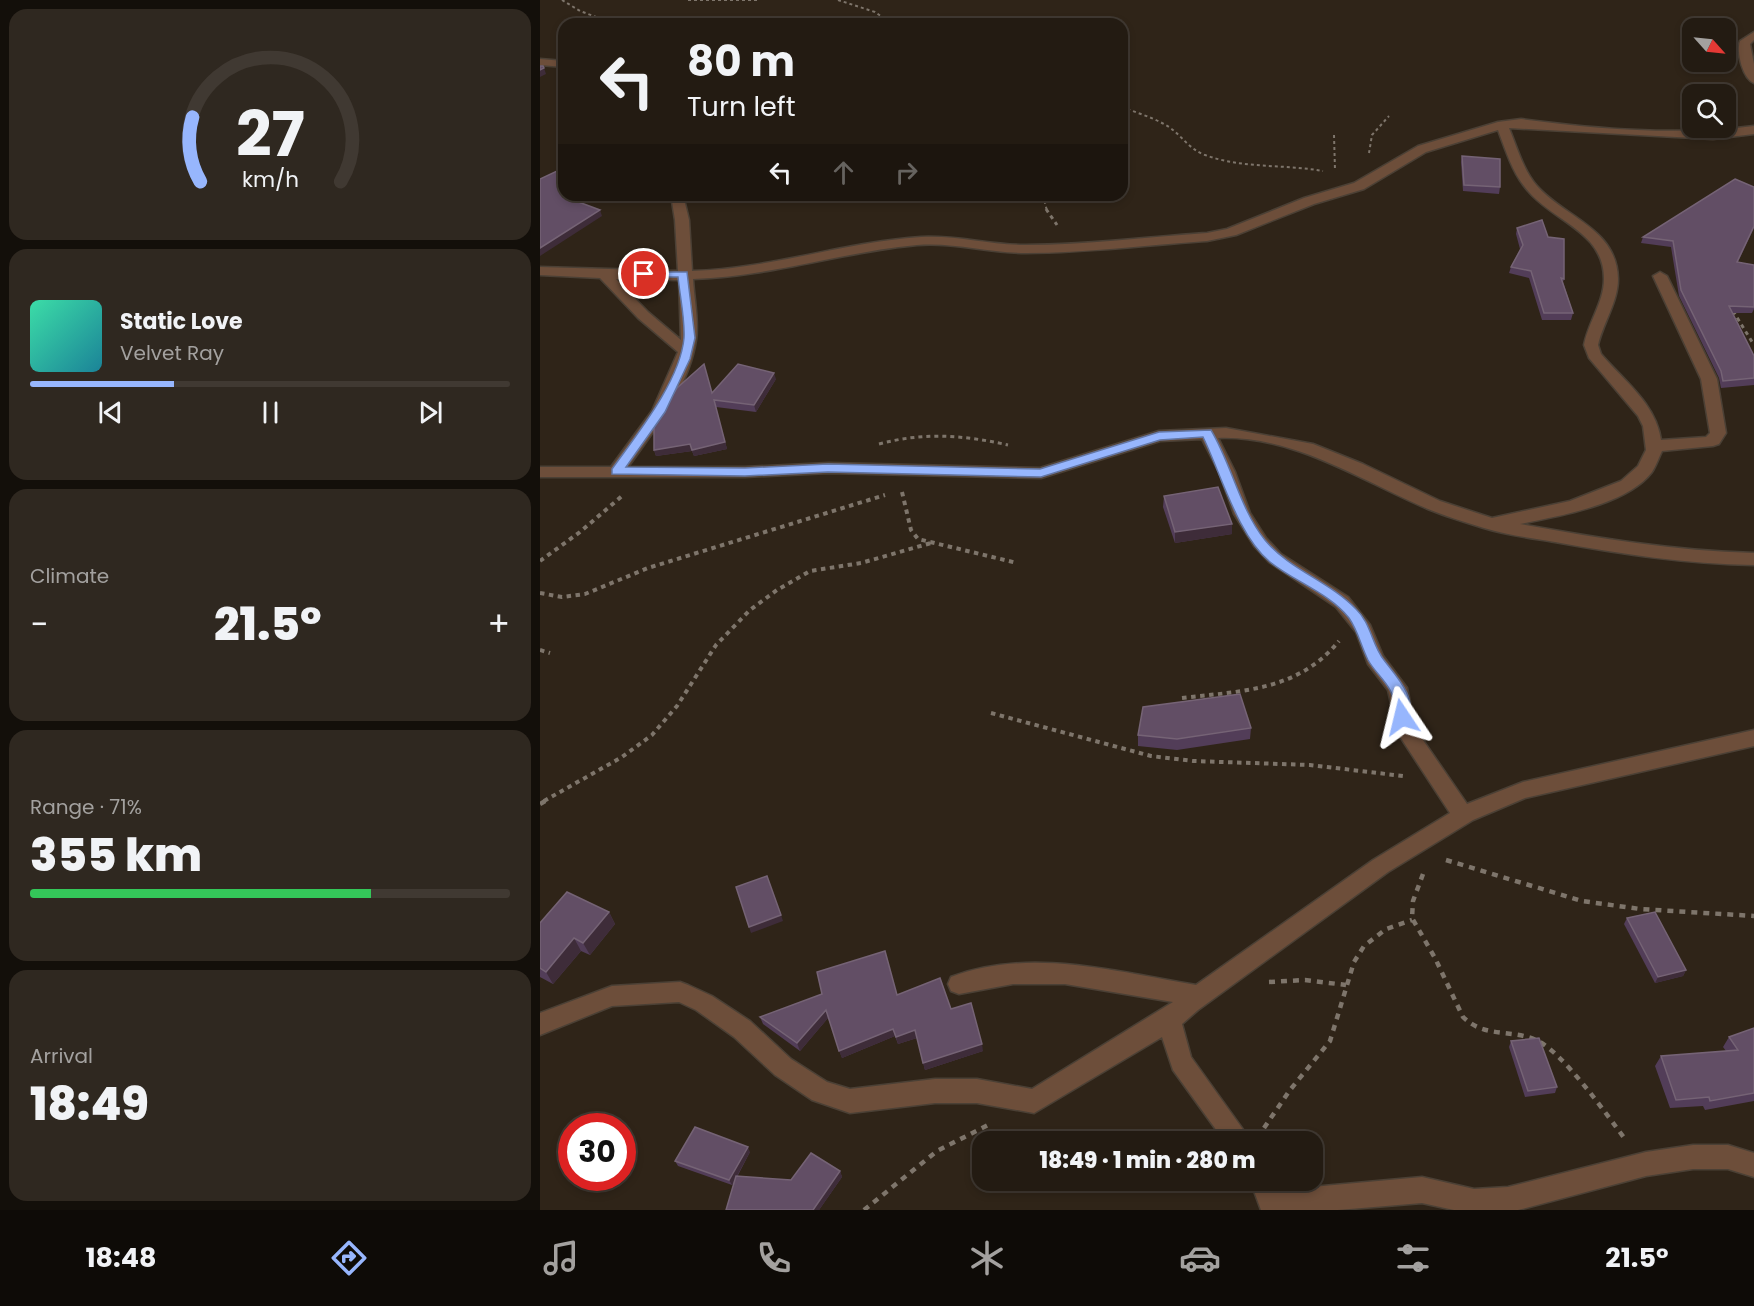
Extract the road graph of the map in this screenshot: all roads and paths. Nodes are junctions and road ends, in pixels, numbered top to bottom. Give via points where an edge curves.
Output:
1 (570, 0) edge
2 (688, 0) edge
3 (759, 0) edge
4 (838, 0) edge
5 (563, 1) edge
6 (601, 18) edge
7 (884, 18) edge
8 (1754, 35) edge
9 (540, 62) edge
10 (558, 64) edge
11 (1754, 80) edge
12 (1128, 110) edge
13 (1389, 116) dead end
14 (1502, 125) junction
15 (1754, 130) edge
16 (1334, 135) dead end
17 (1370, 180) junction
18 (678, 201) edge
19 (1044, 201) edge
20 (1076, 245) junction
21 (540, 272) edge
22 (604, 274) junction
23 (683, 274) junction
24 (1660, 276) dead end
25 (1730, 307) edge
26 (1754, 345) edge
27 (686, 351) junction
28 (1207, 433) junction
29 (1656, 446) junction
30 (616, 471) junction
31 (649, 471) junction
32 (540, 472) edge
33 (909, 489) dead end
34 (901, 491) junction
35 (1490, 524) junction
36 (931, 543) junction
37 (540, 559) edge
38 (1754, 559) edge
39 (1017, 563) dead end
40 (540, 593) edge
41 (1352, 613) junction
42 (540, 650) edge
43 (550, 653) dead end
44 (1182, 698) dead end
45 (992, 713) dead end
46 (1754, 738) edge
47 (1436, 776) junction
48 (540, 804) edge
49 (1458, 820) junction
50 (1426, 870) dead end
51 (1754, 916) edge
52 (1412, 920) junction
53 (959, 984) dead end
54 (1260, 985) dead end
55 (1346, 985) junction
56 (1198, 996) junction
57 (1169, 1020) junction
58 (540, 1024) edge
59 (1034, 1101) junction
60 (1232, 1131) edge
61 (1262, 1131) edge
62 (1646, 1164) junction
63 (1754, 1165) edge
64 (1269, 1198) edge
65 (864, 1210) edge

1 - 5 path
2 - 3 path
4 - 7 path
5 - 6 path
8 - 11 street via 1744,43 1744,52
9 - 10 street
12 - 16 path via 1168,127 1193,150 1256,167 1302,168 1335,174
13 - 17 path via 1372,135
14 - 15 street via 1702,134
14 - 17 street via 1422,149
14 - 29 street via 1532,188 1590,231 1603,247 1611,279 1591,345 1594,355 1646,418
17 - 20 street via 1231,232
18 - 23 street
19 - 20 path via 1051,217
20 - 23 street via 1007,249 935,241 743,271
21 - 22 street
22 - 23 street
22 - 27 street via 628,303
23 - 27 street via 689,338
24 - 29 street via 1709,379 1718,433 1707,442
25 - 26 path
27 - 30 street via 659,412
28 - 31 street via 1159,436 1041,473 828,468
28 - 35 street via 1257,436 1307,448 1434,505
28 - 41 street via 1242,514 1260,542 1275,558 1332,595
29 - 35 street via 1651,463 1640,477 1603,497
30 - 31 street
30 - 32 street
31 - 37 path via 580,532
33 - 34 path
34 - 36 path via 910,530
34 - 40 path via 648,568 585,594 562,597
35 - 38 street via 1636,551
36 - 39 path
36 - 48 path via 860,563 805,572 783,585 746,615 708,656 683,699 642,743
41 - 44 path via 1333,651 1293,679
41 - 47 street via 1364,630 1375,659 1397,688 1407,732
42 - 43 path
45 - 47 path via 1151,756
46 - 49 street via 1523,790
47 - 49 street
49 - 51 path via 1434,856 1582,901
49 - 56 street via 1359,881
50 - 52 path via 1414,896
52 - 55 path via 1386,929 1364,946
52 - 62 path via 1433,952 1460,1013 1469,1024 1535,1037 1543,1043 1591,1092
53 - 56 street via 1013,974 1065,974
54 - 55 path via 1305,980
55 - 61 path via 1330,1041
56 - 57 street
57 - 59 street
57 - 60 street via 1181,1062
58 - 59 street via 612,996 680,992 742,1029 783,1067 821,1092 850,1101 935,1091 976,1091
59 - 65 path via 937,1150
62 - 63 street via 1693,1157 1728,1158
62 - 64 street via 1508,1200 1474,1202 1422,1190

